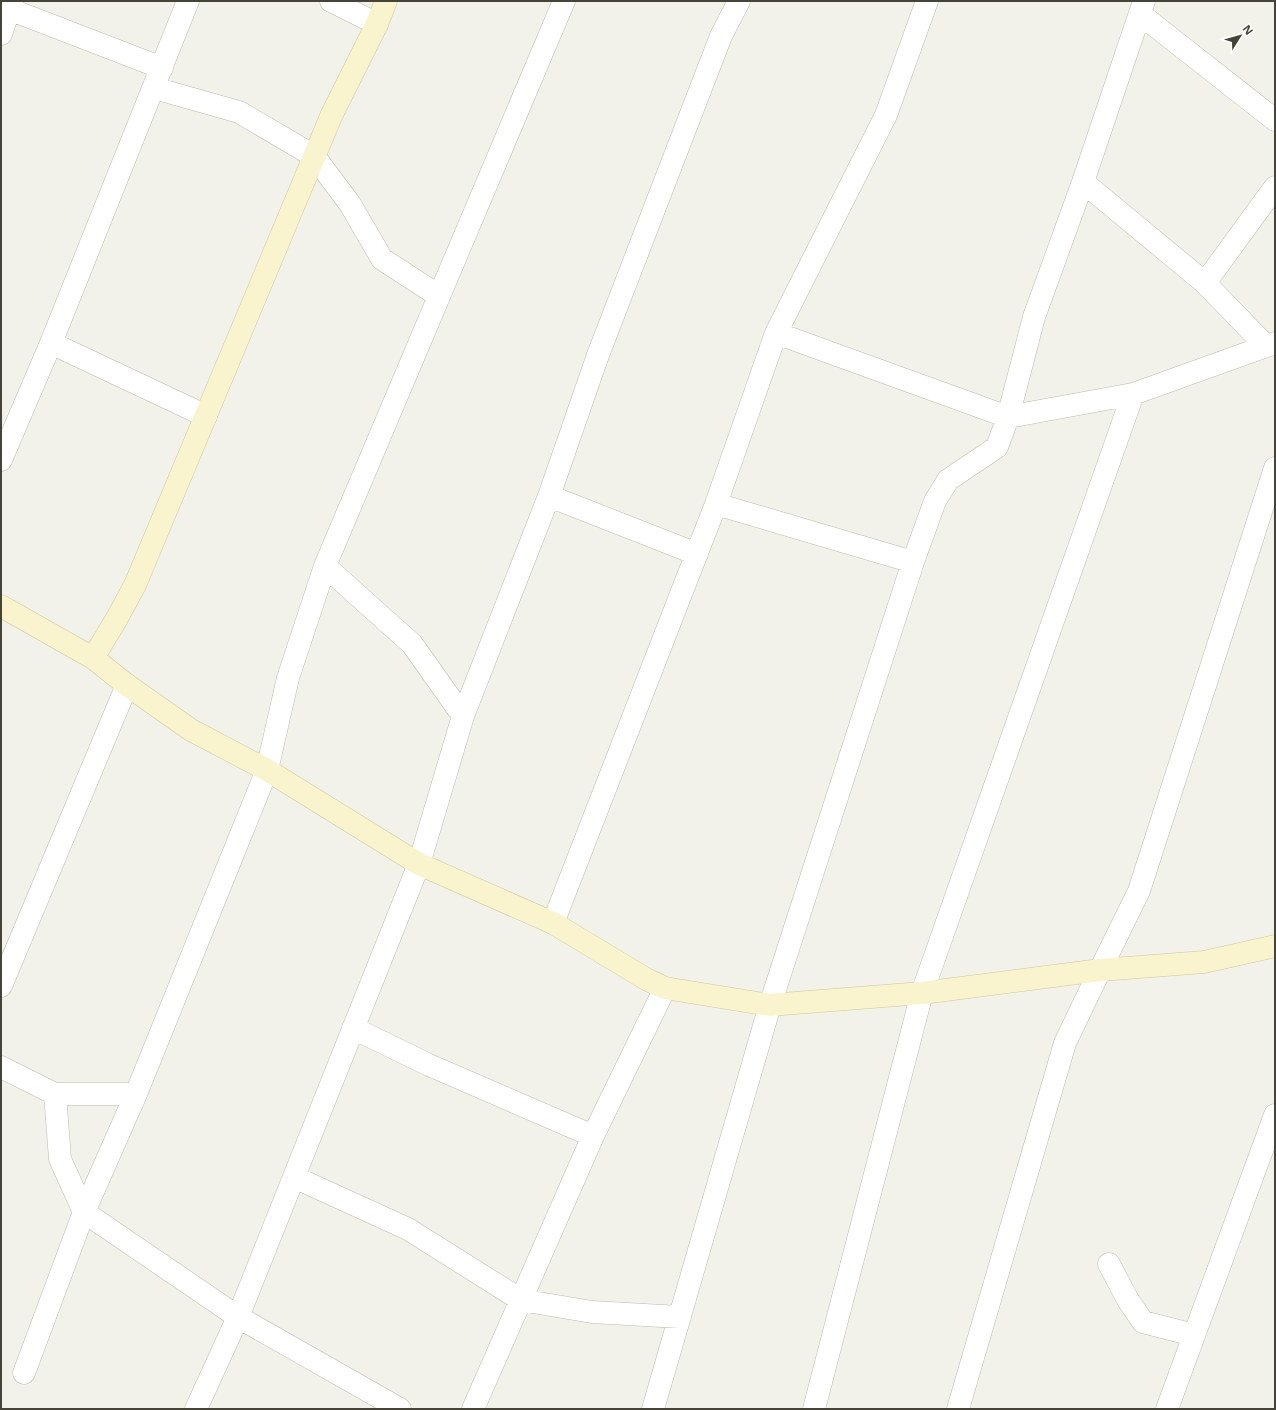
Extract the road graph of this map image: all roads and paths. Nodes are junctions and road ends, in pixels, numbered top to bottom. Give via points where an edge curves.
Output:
1 (188, 1) edge
2 (331, 1) edge
3 (386, 1) edge
4 (564, 1) edge
5 (739, 1) edge
6 (927, 1) edge
7 (11, 5) edge
8 (1142, 8) edge
9 (377, 24) junction
10 (1, 34) edge
11 (162, 68) junction
12 (154, 88) junction
13 (1272, 111) edge
14 (314, 156) junction
15 (1082, 182) junction
16 (1275, 187) edge
17 (1206, 283) junction
18 (439, 296) junction
19 (776, 333) junction
20 (51, 343) junction
21 (1270, 344) edge
22 (1133, 394) junction
23 (206, 416) junction
24 (1008, 417) junction
25 (1, 460) edge
26 (1275, 468) edge
27 (549, 496) junction
28 (716, 504) junction
29 (697, 554) junction
30 (913, 562) junction
31 (325, 566) junction
32 (1, 606) edge
33 (93, 658) junction
34 (127, 685) junction
35 (463, 716) junction
36 (267, 770) junction
37 (419, 864) junction
38 (553, 923) junction
39 (1275, 946) edge
40 (1100, 970) junction
41 (1, 986) edge
42 (665, 988) junction
43 (922, 993) junction
44 (770, 1005) junction
45 (353, 1028) junction
46 (1, 1068) edge
47 (55, 1094) junction
48 (136, 1094) junction
49 (1275, 1115) edge
50 (593, 1136) junction
51 (294, 1177) junction
52 (84, 1212) junction
53 (1109, 1264) dead end
54 (521, 1300) junction
55 (238, 1317) junction
56 (680, 1317) junction
57 (1194, 1335) junction
58 (24, 1373) dead end
59 (196, 1409) edge
60 (400, 1409) edge
61 (473, 1409) edge
62 (653, 1409) edge
63 (814, 1409) edge
64 (958, 1409) edge
65 (1167, 1409) edge

1 - 11 street
2 - 9 street
3 - 9 main road
4 - 18 street
5 - 27 street via 721,36 601,348
6 - 19 street via 886,115
7 - 10 street
7 - 11 street
8 - 13 street
8 - 15 street
9 - 14 main road
11 - 12 street
12 - 14 street via 239,112
12 - 20 street
14 - 18 street via 350,204 382,259
14 - 23 main road
15 - 17 street
15 - 24 street via 1034,317
16 - 17 street
17 - 21 street
18 - 31 street
19 - 24 street
19 - 28 street
20 - 23 street
20 - 25 street
21 - 22 street
22 - 24 street
22 - 43 street
23 - 33 main road via 135,585
24 - 30 street via 997,447 948,480 935,501
26 - 40 street via 1139,891
27 - 29 street
27 - 35 street
28 - 29 street
28 - 30 street
29 - 38 street
30 - 44 street
31 - 35 street via 412,644
31 - 36 street via 288,678
32 - 33 main road
33 - 34 main road
34 - 36 main road via 191,730
34 - 41 street
35 - 37 street
36 - 37 main road
36 - 48 street
37 - 38 main road
37 - 45 street
38 - 42 main road
39 - 40 main road via 1204,962
40 - 43 main road
40 - 64 street via 1065,1043
42 - 44 main road
42 - 50 street
43 - 44 main road
43 - 63 street
44 - 56 street
45 - 50 street via 429,1065
45 - 51 street
46 - 47 street
47 - 48 street
47 - 52 street via 60,1159
48 - 52 street
49 - 57 street
50 - 54 street
51 - 54 street via 408,1229
51 - 55 street
52 - 55 street
52 - 58 street
53 - 57 street via 1143,1322
54 - 56 street via 592,1312
54 - 61 street
55 - 59 street
55 - 60 street
56 - 62 street
57 - 65 street

